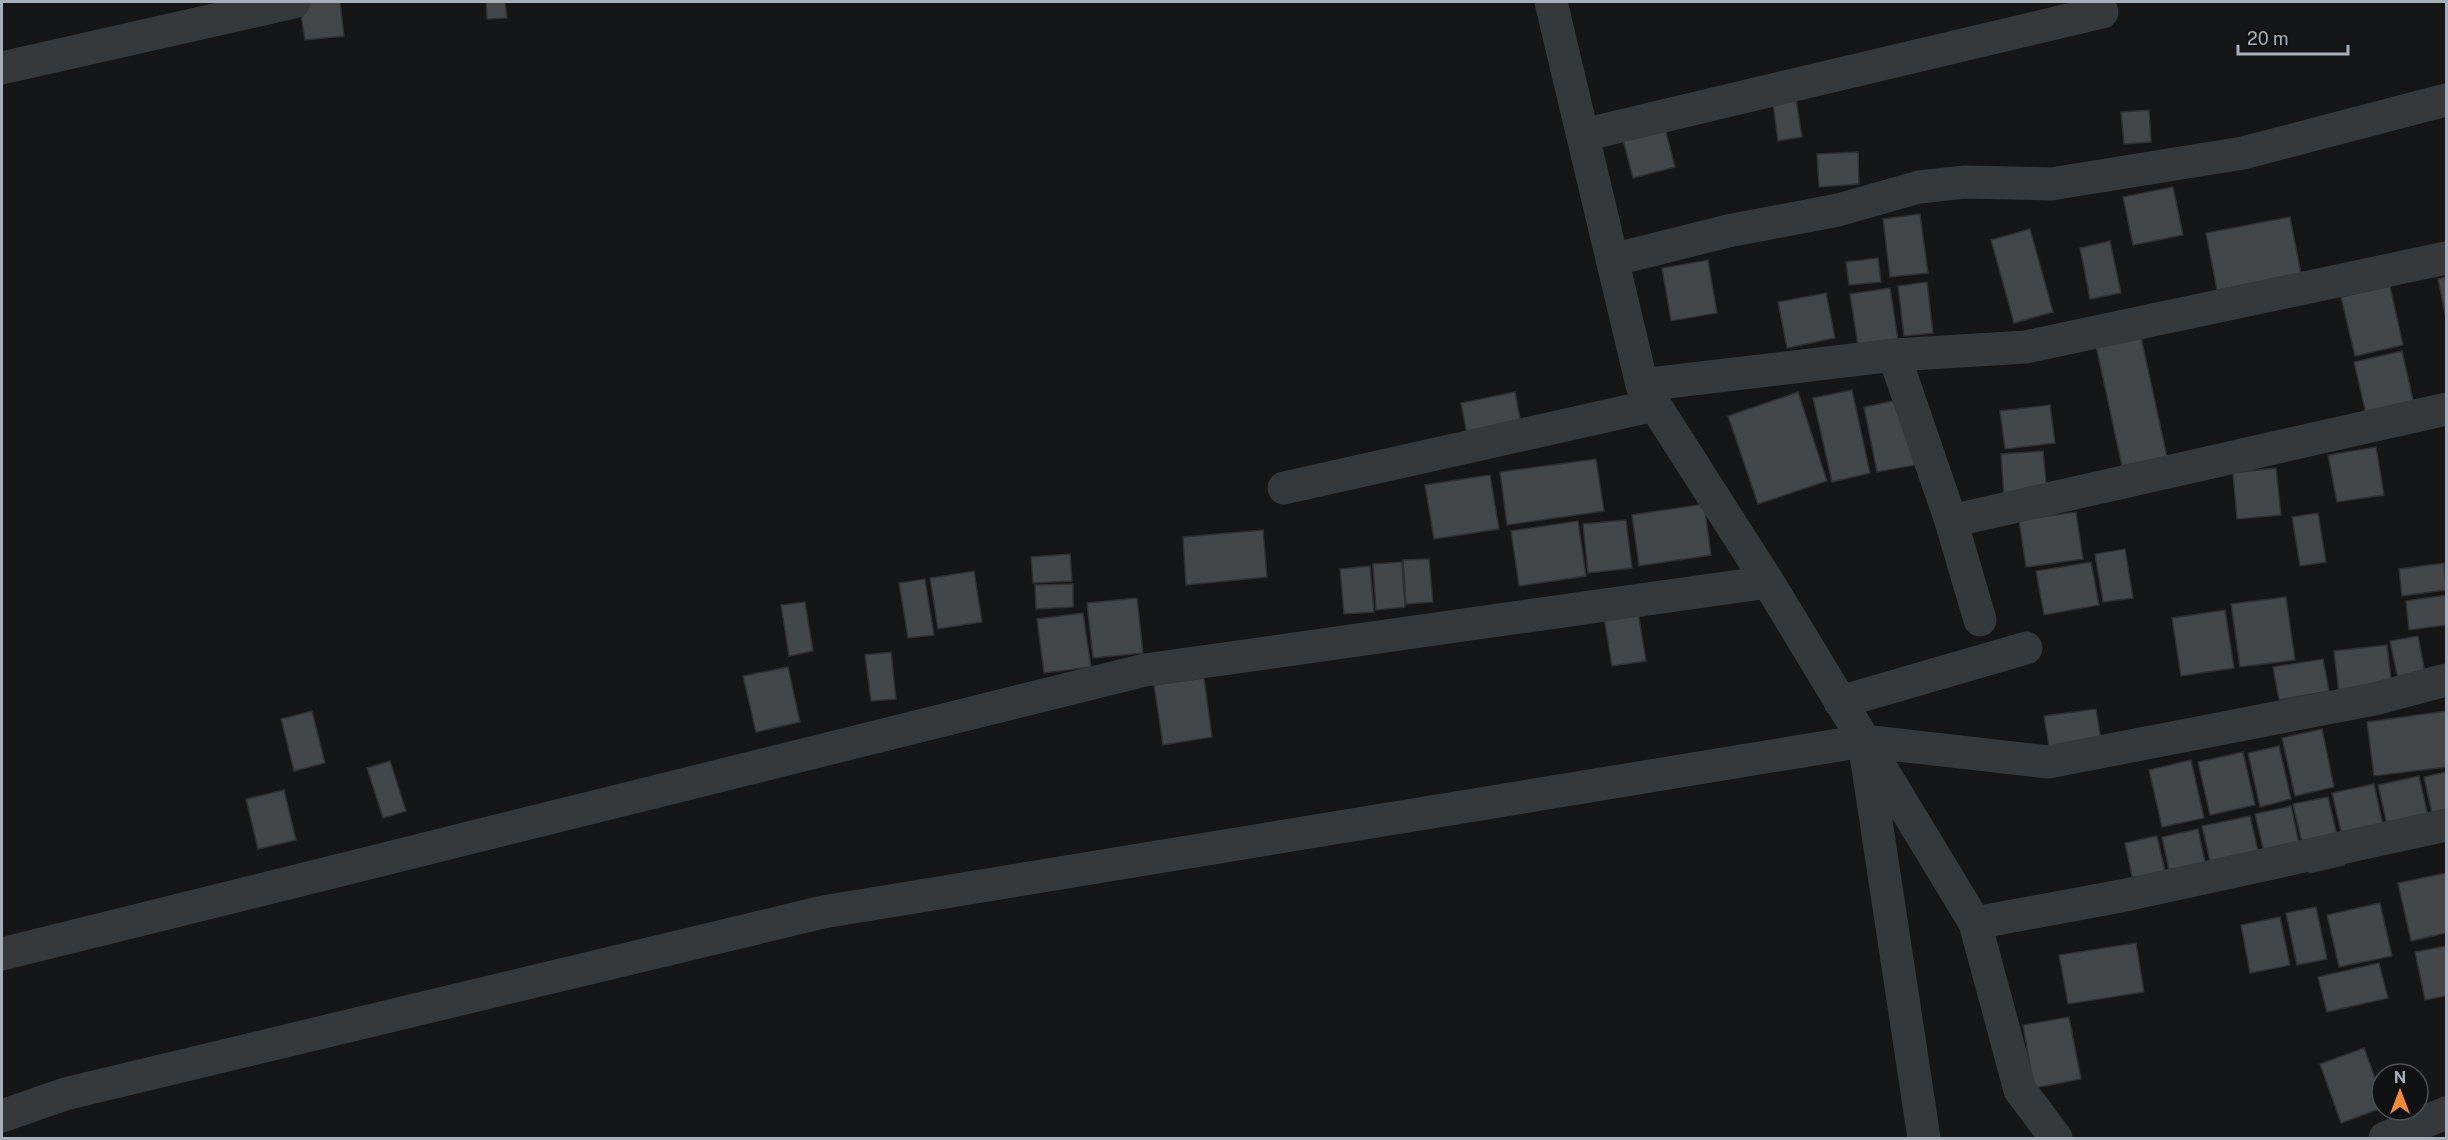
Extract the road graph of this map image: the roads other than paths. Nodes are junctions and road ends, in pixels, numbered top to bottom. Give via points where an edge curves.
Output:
1 (294, 2) edge
2 (1551, 2) edge
3 (2102, 12) dead end
4 (2, 68) edge
5 (2446, 100) edge
6 (1582, 135) junction
7 (2446, 258) edge
8 (1612, 260) junction
9 (1894, 356) junction
10 (1648, 395) junction
11 (2446, 409) edge
12 (1284, 488) dead end
13 (1951, 521) junction
14 (1768, 582) junction
15 (1980, 620) dead end
16 (2026, 648) dead end
17 (2446, 680) edge
18 (1840, 702) junction
19 (1863, 741) junction
20 (2446, 825) edge
21 (1975, 923) junction
22 (2, 954) edge
23 (2446, 1113) edge
24 (2, 1116) edge
25 (1924, 1138) edge
26 (2056, 1138) edge
27 (2385, 1138) edge

1 - 4 street
2 - 6 street
3 - 6 street
5 - 8 street via 2243,153 2051,184 1965,182 1919,187 1838,210 1728,231
6 - 8 street
7 - 9 street via 2025,347
8 - 10 street
9 - 10 street
9 - 13 street
10 - 12 street
10 - 14 street
11 - 13 street
13 - 15 street
14 - 18 street
14 - 22 street via 1145,670
16 - 18 street
17 - 19 street via 2374,699 2048,762
18 - 19 street
19 - 21 street
19 - 24 street via 823,912 65,1094
19 - 25 street
20 - 21 street via 2121,896
21 - 26 street via 2020,1090
23 - 27 street

